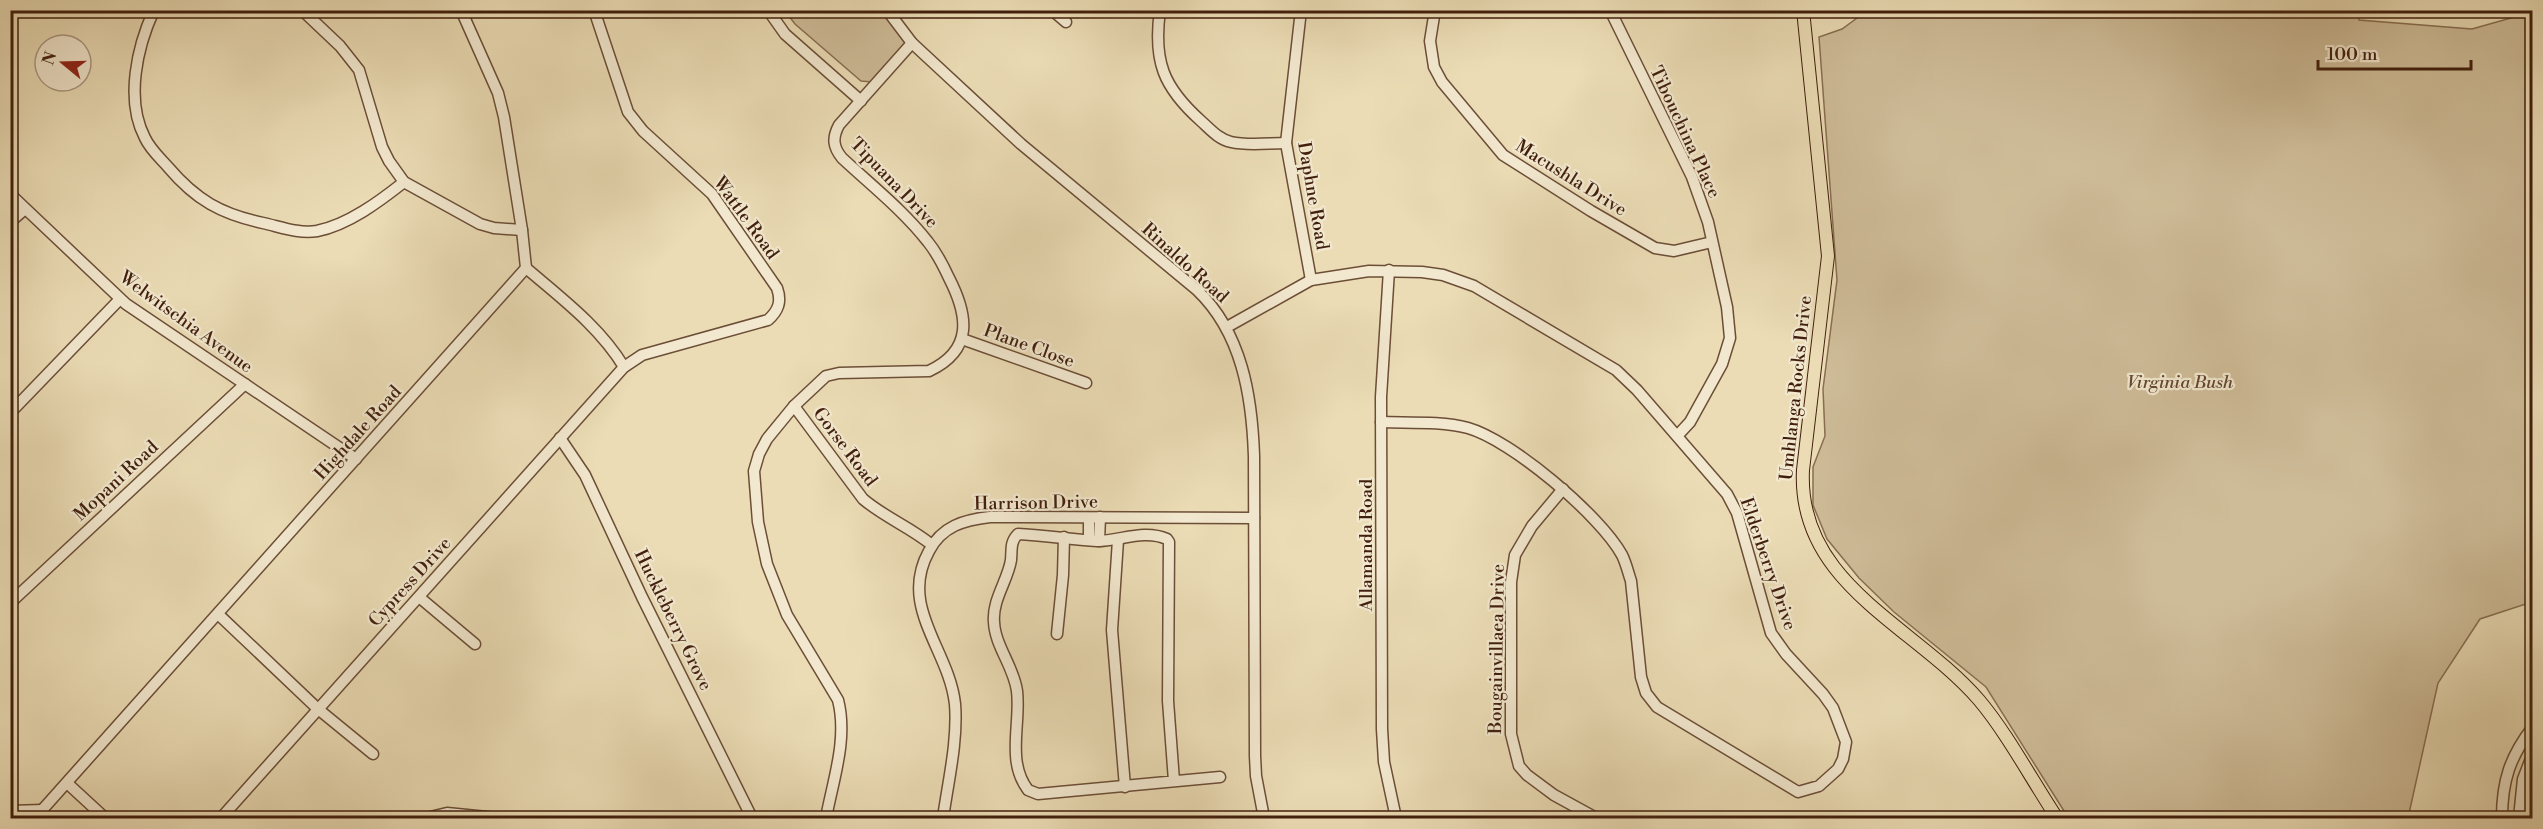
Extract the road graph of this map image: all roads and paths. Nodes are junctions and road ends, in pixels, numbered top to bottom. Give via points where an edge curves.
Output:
1 (154, 10) edge
2 (302, 10) edge
3 (461, 10) edge
4 (768, 10) edge
5 (887, 10) edge
6 (1052, 10) edge
7 (1160, 10) edge
8 (1301, 10) edge
9 (1435, 10) edge
10 (1610, 10) edge
11 (1803, 10) edge
12 (597, 12) edge
13 (1066, 21) dead end
14 (912, 43) junction
15 (861, 101) junction
16 (1286, 143) junction
17 (404, 182) junction
18 (10, 194) edge
19 (25, 209) junction
20 (10, 222) edge
21 (522, 230) junction
22 (1712, 243) junction
23 (526, 268) junction
24 (1389, 270) junction
25 (1311, 280) junction
26 (120, 299) junction
27 (1227, 327) junction
28 (962, 339) junction
29 (624, 367) junction
30 (1086, 383) dead end
31 (244, 384) junction
32 (794, 406) junction
33 (10, 413) edge
34 (1381, 422) junction
35 (1678, 435) junction
36 (560, 438) junction
37 (356, 459) junction
38 (1563, 489) junction
39 (1089, 518) junction
40 (1100, 518) junction
41 (1254, 518) junction
42 (1064, 537) junction
43 (1118, 540) junction
44 (1094, 541) junction
45 (932, 545) junction
46 (419, 597) junction
47 (10, 603) edge
48 (218, 614) junction
49 (1057, 634) dead end
50 (475, 644) dead end
51 (318, 709) junction
52 (2532, 728) edge
53 (373, 754) dead end
54 (2532, 756) edge
55 (1220, 777) dead end
56 (1174, 781) junction
57 (67, 783) junction
58 (1125, 786) junction
59 (43, 810) junction
60 (10, 811) edge
61 (226, 817) edge
62 (36, 819) edge
63 (105, 819) edge
64 (426, 819) edge
65 (497, 819) edge
66 (752, 819) edge
67 (826, 819) edge
68 (943, 819) edge
69 (1264, 819) edge
70 (1396, 819) edge
71 (1596, 819) edge
72 (2057, 819) edge
73 (2502, 819) edge
74 (2520, 819) edge

1 - 17 street via 140,46 136,76 141,130 175,176 210,205 248,220 314,231 345,220
2 - 17 street via 360,70 382,147
3 - 21 street via 498,93
4 - 15 street via 785,34
5 - 14 street, Rinaldo Road
6 - 13 street
7 - 16 street via 1157,32 1163,74 1185,107 1228,141
8 - 16 street, Daphne Road
9 - 22 street, Macushla Drive via 1430,41 1434,67 1503,156 1655,248 1674,251
10 - 22 street, Tibouchina Place via 1692,177
11 - 72 main road, Umhlanga Rocks Drive via 1828,256 1803,470 1803,500 1809,523 1826,558 1845,581 1981,702
12 - 29 street, Wattle Road via 628,112 643,131 712,194 780,295 780,304 768,320 642,355
14 - 15 street, Tipuana Drive
14 - 27 street, Rinaldo Road via 1021,144 1197,290
15 - 28 street, Tipuana Drive via 839,124 833,142 836,150 936,253 961,302
16 - 25 street, Daphne Road
17 - 21 street via 480,224
18 - 19 street, Welwitschia Avenue
19 - 20 street
19 - 26 street, Welwitschia Avenue
21 - 23 street
22 - 35 street, Tibouchina Place via 1730,338 1722,364 1690,422
23 - 29 street via 597,331
23 - 37 street, Highdale Road
24 - 25 street, Elderberry Drive
24 - 34 street, Allamanda Road
24 - 35 street, Elderberry Drive via 1443,275 1492,296 1616,370
25 - 27 street, Elderberry Drive
26 - 31 street, Welwitschia Avenue
26 - 33 street
27 - 41 street, Rinaldo Road via 1252,409
28 - 30 street, Plane Close
28 - 32 street via 940,366 929,371 832,375 816,384
29 - 36 street, Cypress Drive
31 - 37 street, Welwitschia Avenue
31 - 47 street, Mopani Road
32 - 45 street, Gorse Road via 863,499
32 - 67 street via 759,454 754,471 756,500 767,564 787,615 833,692 842,715 843,732
34 - 38 street, Elderberry Drive via 1456,426 1486,435
34 - 70 street, Allamanda Road via 1382,729 1384,762
35 - 38 street, Elderberry Drive via 1727,494 1737,513 1771,633 1823,694 1842,730 1846,741 1843,759 1838,769 1814,789 1798,792 1657,707 1646,693 1641,677 1627,566 1612,541
36 - 46 street, Cypress Drive
36 - 66 street, Huckleberry Grove via 585,475
37 - 48 street, Highdale Road
38 - 71 street, Bougainvillaea Drive via 1532,526 1515,555 1511,582 1510,734 1519,766 1527,776
39 - 40 street, Harrison Drive
39 - 44 street
39 - 45 street, Harrison Drive via 969,520 953,525
40 - 41 street, Harrison Drive
40 - 44 street
41 - 69 street, Rinaldo Road via 1255,756
42 - 44 street
42 - 49 street
42 - 58 street via 1016,536 994,613 995,631 1017,691 1017,762 1025,786 1032,793
43 - 44 street
43 - 56 street via 1162,537 1171,549 1168,701
43 - 58 street via 1112,630
45 - 68 street, Harrison Drive via 917,590 954,702
46 - 50 street
46 - 51 street, Cypress Drive
48 - 51 street
48 - 57 street, Highdale Road
51 - 53 street
51 - 61 street, Cypress Drive
52 - 73 street via 2509,765
54 - 74 street via 2523,779
55 - 56 street
56 - 58 street
57 - 59 street, Highdale Road
57 - 63 street
59 - 60 street
59 - 62 street, Highdale Road
64 - 65 street via 447,813

